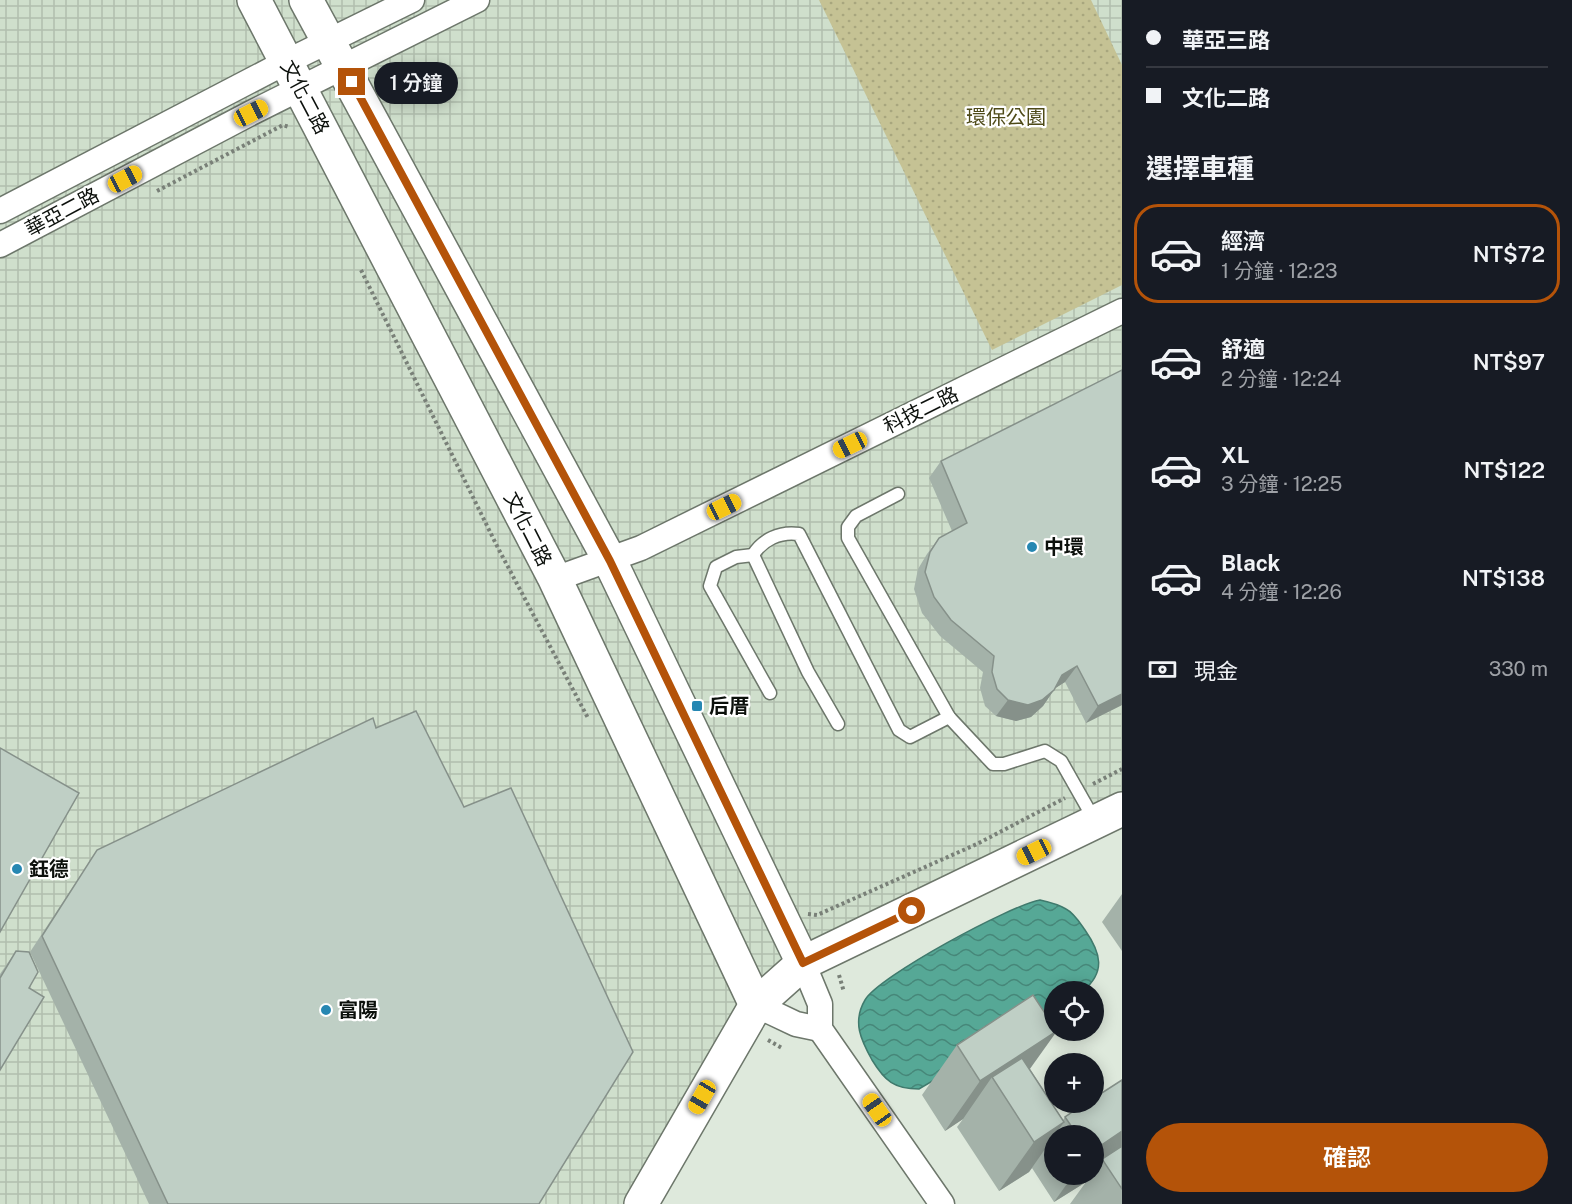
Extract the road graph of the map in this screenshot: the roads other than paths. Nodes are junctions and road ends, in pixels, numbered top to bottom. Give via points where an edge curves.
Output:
1 (254, 0) edge
2 (306, 0) edge
3 (412, 0) edge
4 (477, 0) edge
5 (337, 54) junction
6 (294, 75) junction
7 (0, 211) edge
8 (0, 244) edge
9 (1122, 311) edge
10 (897, 494) dead end
11 (753, 555) junction
12 (610, 561) junction
13 (555, 579) junction
14 (770, 693) dead end
15 (949, 717) junction
16 (838, 724) dead end
17 (1109, 816) edge
18 (803, 963) junction
19 (756, 1005) junction
20 (820, 1029) junction
21 (641, 1204) edge
22 (942, 1204) edge

1 - 6 street, 文化二路
2 - 5 street
3 - 5 street, 華亞二路
4 - 5 street, 華亞二路
5 - 6 street, 華亞二路
5 - 12 street
6 - 7 street, 華亞二路
6 - 8 street, 華亞二路
6 - 13 street, 文化二路
9 - 12 street, 科技二路
10 - 15 lane via 856,516 848,527 848,538
11 - 14 lane via 736,557 716,567 710,586
11 - 15 lane via 760,543 788,532 799,534 899,730 909,736
11 - 16 lane via 808,672
12 - 13 street, 科技二路
12 - 18 street
13 - 19 street, 文化二路
15 - 17 lane via 993,764 1045,750 1061,761
17 - 18 street
18 - 19 street
18 - 20 street via 820,1004
19 - 20 street via 796,1024
19 - 21 street
20 - 22 street

